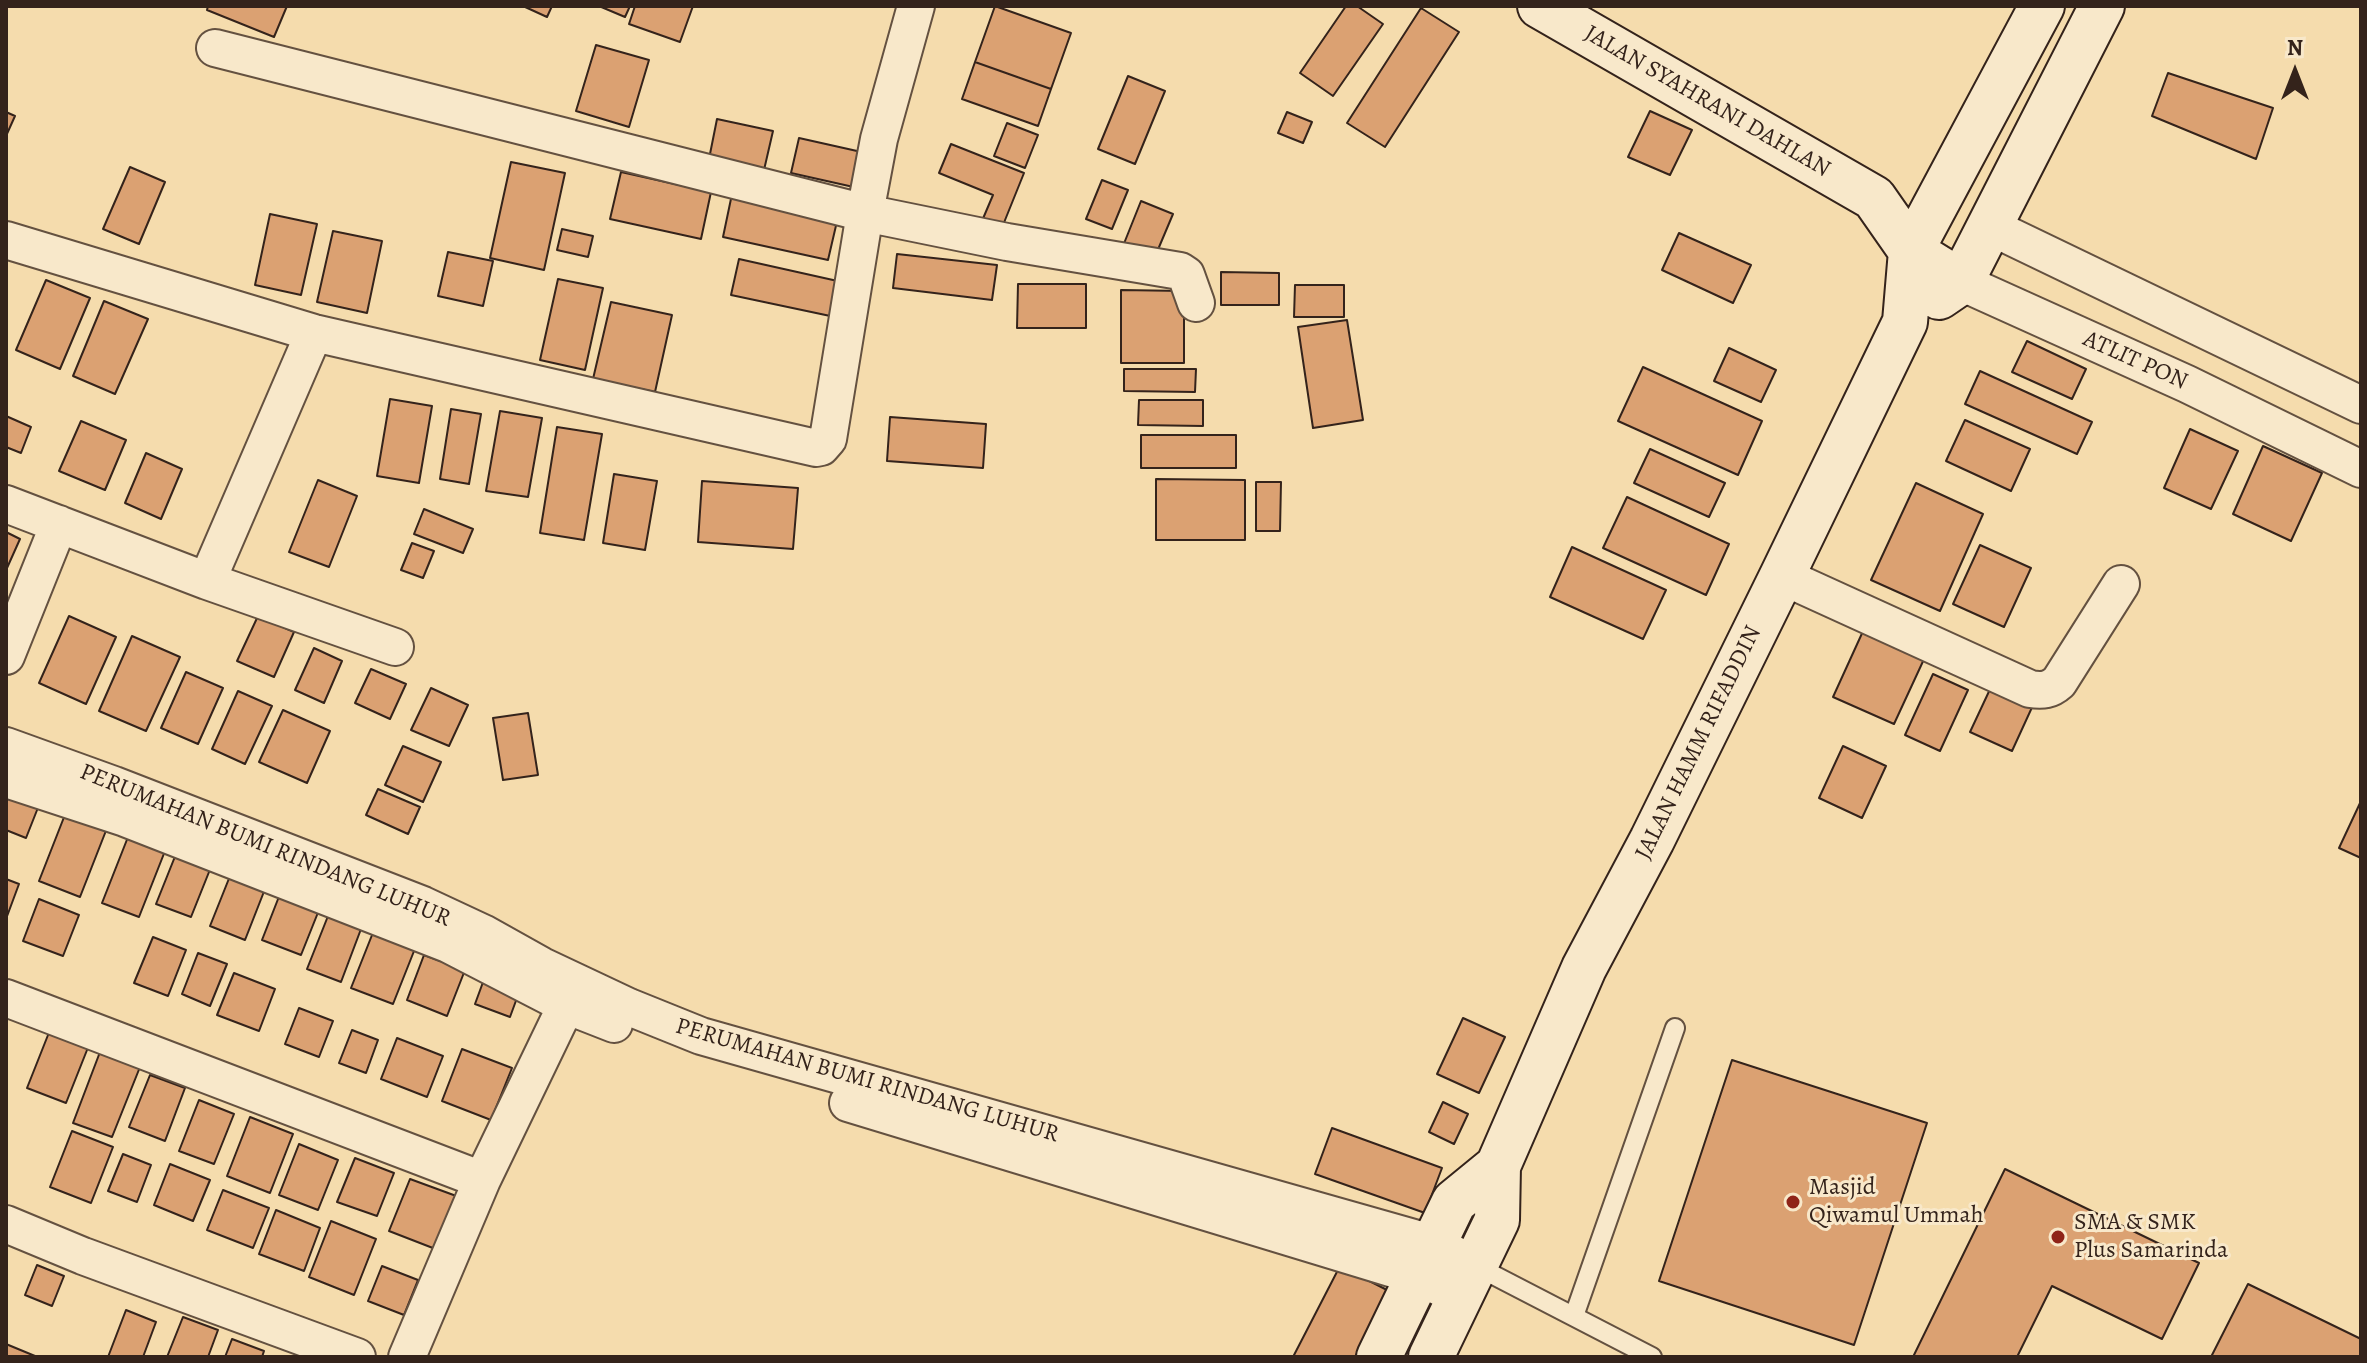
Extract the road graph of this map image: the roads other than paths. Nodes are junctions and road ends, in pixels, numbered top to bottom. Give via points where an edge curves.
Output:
1 (916, 6) edge
2 (1540, 6) edge
3 (2042, 6) edge
4 (2102, 6) edge
5 (215, 48) dead end
6 (1874, 198) junction
7 (1938, 201) junction
8 (865, 213) junction
9 (1989, 226) junction
10 (6, 240) edge
11 (1911, 251) junction
12 (1961, 282) junction
13 (1196, 303) dead end
14 (1905, 322) junction
15 (314, 333) junction
16 (2361, 405) edge
17 (2361, 469) edge
18 (6, 504) edge
19 (59, 524) junction
20 (1782, 576) junction
21 (207, 581) junction
22 (2121, 584) dead end
23 (395, 647) dead end
24 (6, 656) edge
25 (6, 746) edge
26 (6, 779) edge
27 (572, 994) junction
28 (6, 998) edge
29 (1675, 1028) dead end
30 (1498, 1166) junction
31 (482, 1180) junction
32 (6, 1224) edge
33 (1426, 1260) junction
34 (1468, 1281) junction
35 (1574, 1316) junction
36 (357, 1357) edge
37 (407, 1357) edge
38 (1379, 1357) edge
39 (1431, 1357) edge
40 (1652, 1357) edge

1 - 8 street via 881,131
2 - 6 main road, JALAN SYAHRANI DAHLAN
3 - 7 main road
4 - 9 main road
5 - 8 street
6 - 7 main road, JALAN SYAHRANI DAHLAN
6 - 11 main road, JALAN SYAHRANI DAHLAN
7 - 9 main road
7 - 11 main road
8 - 13 street via 1180,271
8 - 15 street via 828,439 819,448
9 - 12 main road
9 - 16 street
10 - 15 street
11 - 12 main road, ATLIT PON
11 - 14 main road, JALAN HAMM RIFADDIN
12 - 14 main road, JALAN HAMM RIFADDIN
12 - 17 street, ATLIT PON
14 - 20 main road, JALAN HAMM RIFADDIN
15 - 21 street
18 - 19 street
19 - 21 street
19 - 24 street
20 - 22 street via 2040,691 2059,682
20 - 30 main road, JALAN HAMM RIFADDIN via 1584,968
21 - 23 street
25 - 27 street, PERUMAHAN BUMI RINDANG LUHUR via 423,905 542,966
26 - 27 street via 125,818
27 - 31 street
27 - 33 street via 728,1067
28 - 31 street
29 - 35 lane
30 - 33 main road, JALAN HAMM RIFADDIN via 1454,1202
30 - 34 main road, JALAN HAMM RIFADDIN via 1497,1220
31 - 37 street
32 - 36 street
33 - 34 street
33 - 38 main road, JALAN HAMM RIFADDIN
34 - 35 lane
34 - 39 main road, JALAN HAMM RIFADDIN
35 - 40 lane

